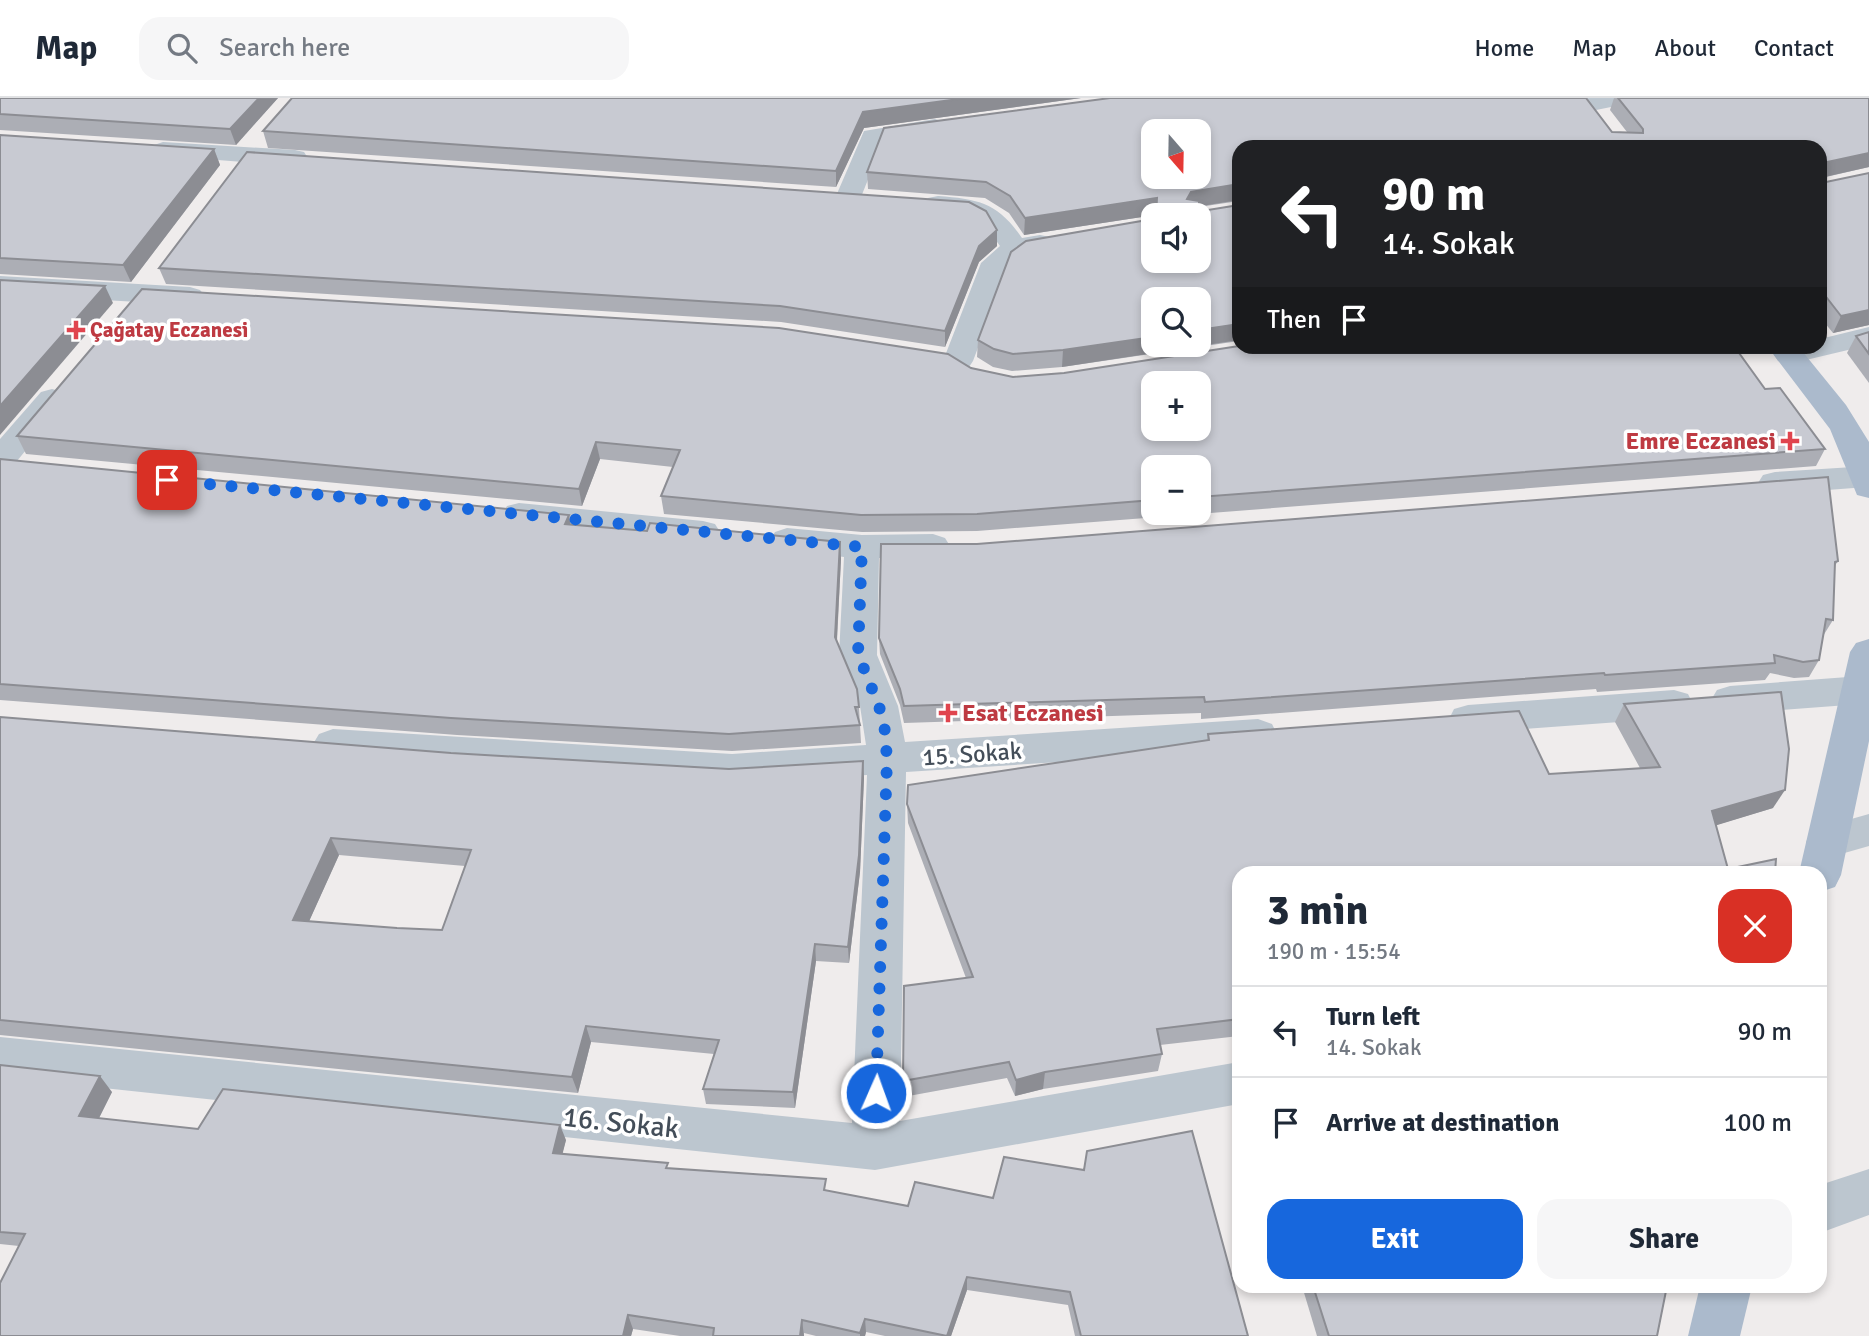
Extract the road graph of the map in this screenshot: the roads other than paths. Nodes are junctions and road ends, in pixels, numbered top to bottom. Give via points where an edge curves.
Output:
1 (1622, 98) edge
2 (1588, 101) edge
3 (953, 125) edge
4 (1606, 126) edge
5 (270, 127) edge
6 (136, 148) edge
7 (314, 160) edge
8 (237, 165) junction
9 (822, 194) edge
10 (849, 196) junction
11 (877, 198) edge
12 (919, 202) edge
13 (1064, 239) edge
14 (1015, 248) junction
15 (149, 282) junction
16 (0, 285) edge
17 (211, 297) edge
18 (115, 324) edge
19 (1869, 336) edge
20 (1827, 344) edge
21 (1789, 354) edge
22 (957, 365) edge
23 (71, 376) edge
24 (9, 464) edge
25 (1868, 482) edge
26 (1742, 486) edge
27 (487, 511) edge
28 (965, 546) edge
29 (862, 547) junction
30 (1869, 652) edge
31 (1861, 690) junction
32 (1430, 721) edge
33 (1291, 731) edge
34 (291, 741) edge
35 (887, 760) junction
36 (1869, 830) edge
37 (1824, 859) edge
38 (0, 1057) edge
39 (1232, 1084) edge
40 (875, 1149) junction
41 (1869, 1192) edge
42 (1827, 1207) edge
43 (1724, 1293) edge
44 (1714, 1336) edge

1 - 2 street
2 - 4 main road
3 - 10 street via 873,136
5 - 8 street
6 - 8 street
7 - 8 street
9 - 10 street
10 - 11 street
12 - 14 street via 975,207 997,220
13 - 14 street
14 - 22 street via 995,263
15 - 16 street
15 - 17 street
15 - 18 street
19 - 20 street
21 - 25 main road via 1825,396 1853,440
23 - 24 street
25 - 26 street
27 - 29 street
28 - 29 street
29 - 35 street via 858,654 879,706
30 - 31 main road
31 - 32 street
31 - 37 main road
33 - 35 street, 15. Sokak
34 - 35 street, 15. Sokak via 732,769
35 - 40 street
36 - 37 street
38 - 40 street, 16. Sokak
39 - 40 street, 16. Sokak
41 - 42 street
43 - 44 main road

